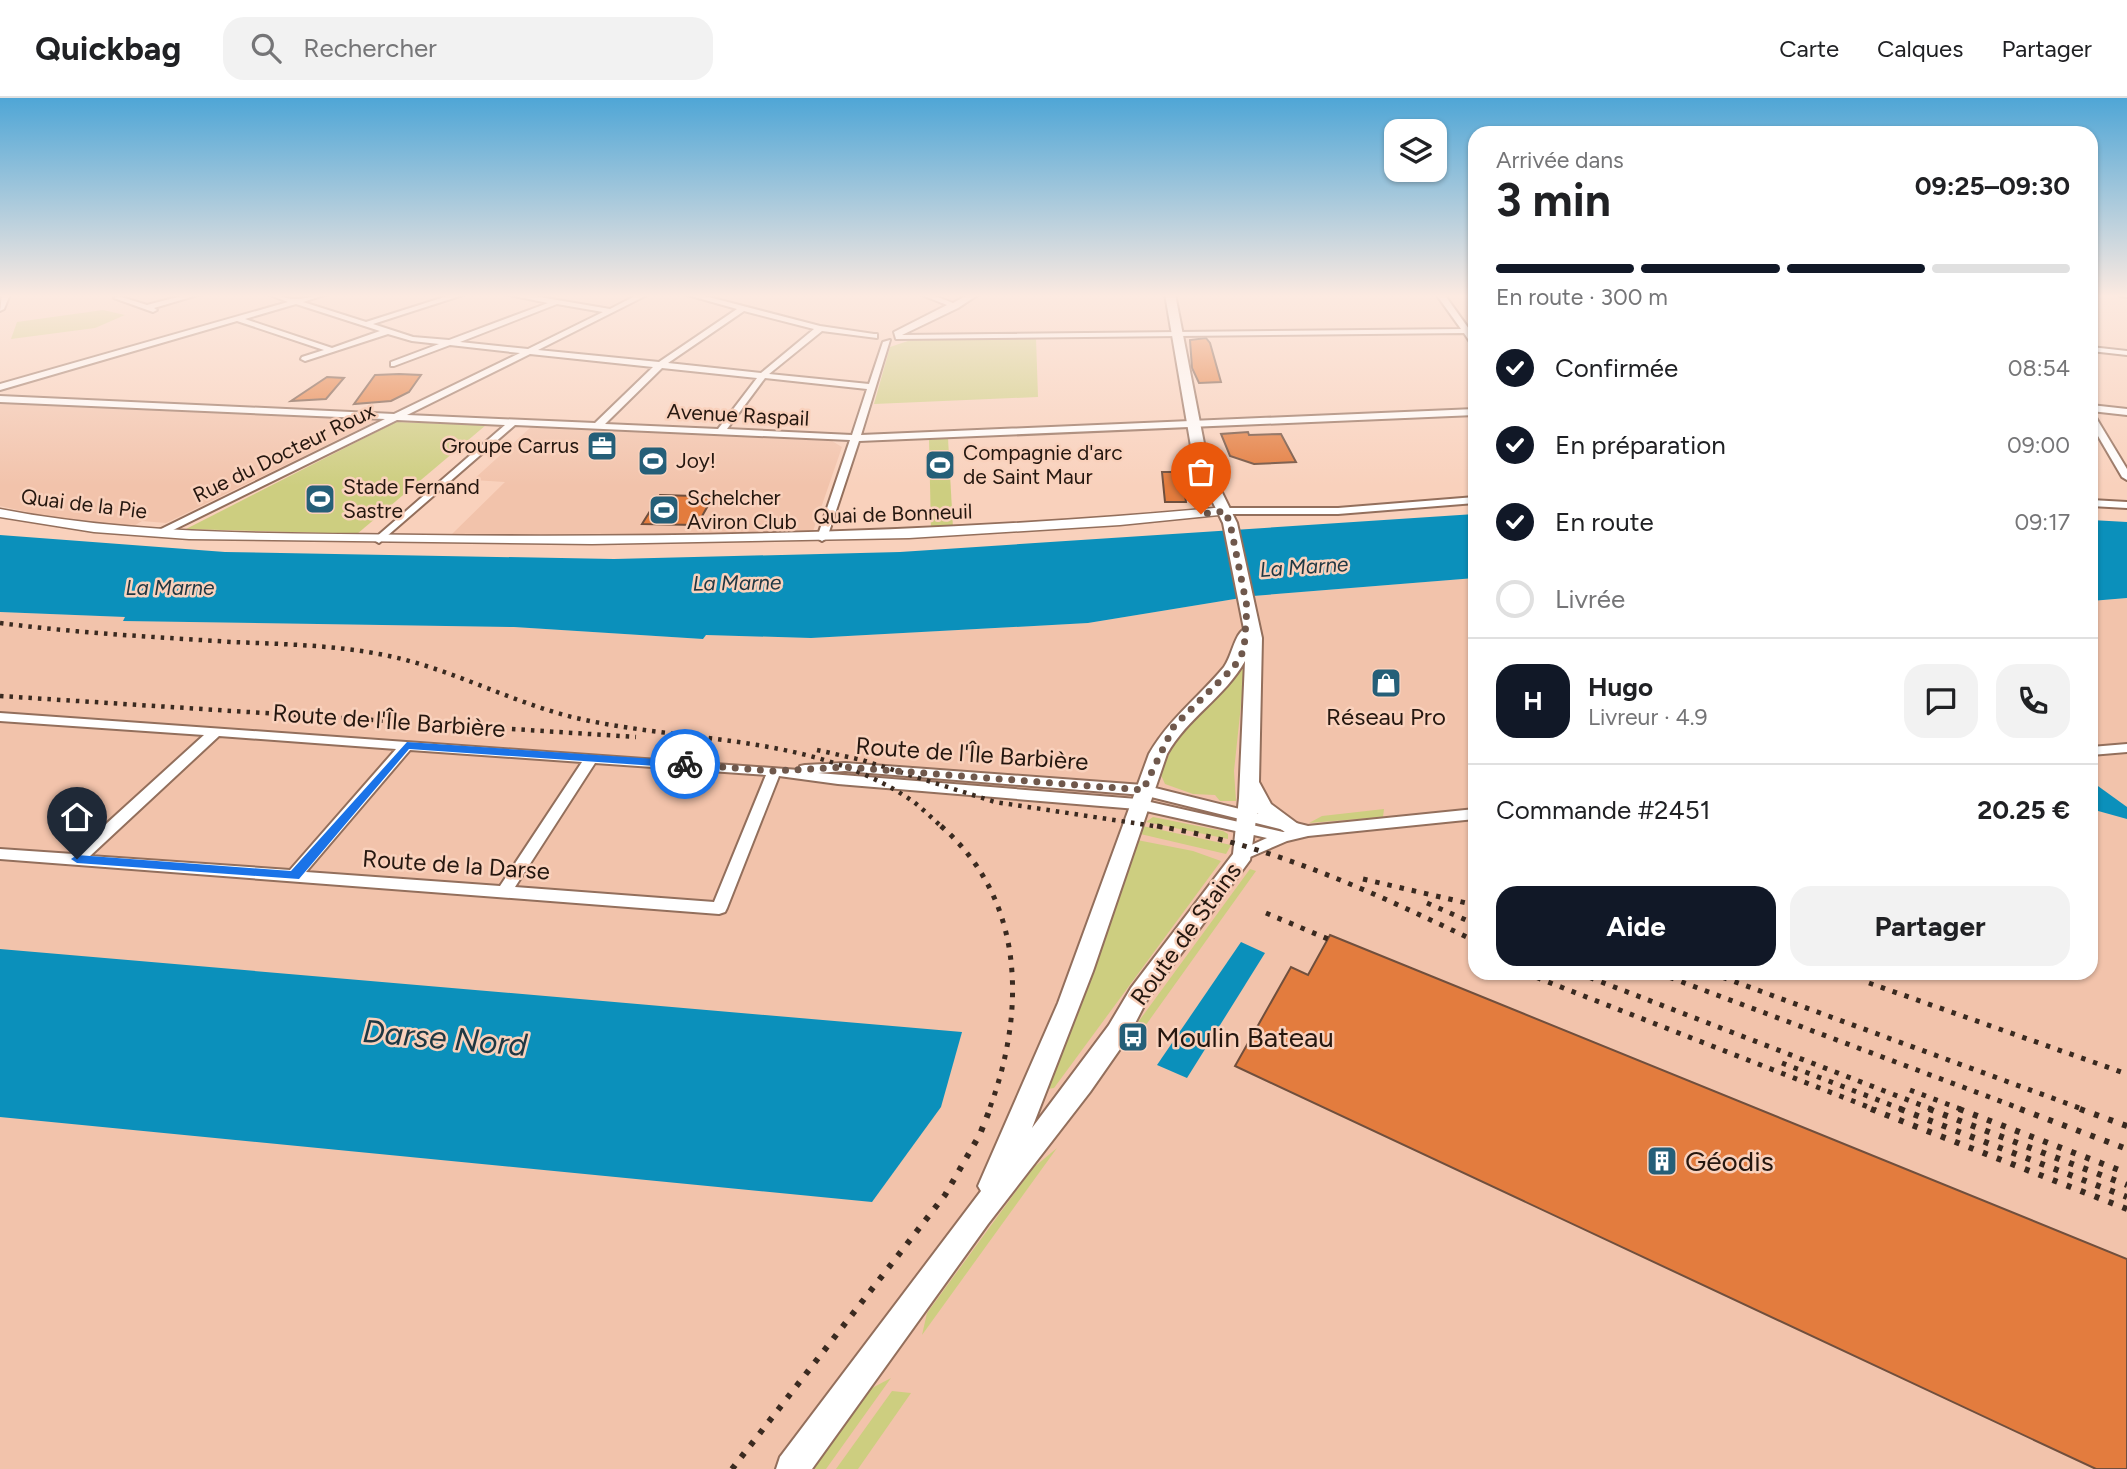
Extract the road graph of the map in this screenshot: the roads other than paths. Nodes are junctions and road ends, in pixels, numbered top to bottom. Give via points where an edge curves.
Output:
1 (102, 358) edge
2 (308, 358) edge
3 (410, 358) edge
4 (516, 358) edge
5 (595, 358) edge
6 (671, 358) edge
7 (785, 358) edge
8 (882, 358) edge
9 (1182, 358) edge
10 (305, 359) dead end
11 (394, 364) dead end
12 (661, 365) junction
13 (764, 376) junction
14 (0, 387) edge
15 (872, 387) junction
16 (0, 399) edge
17 (2098, 409) edge
18 (1468, 412) edge
19 (2127, 412) edge
20 (396, 417) junction
21 (513, 422) junction
22 (1194, 424) junction
23 (598, 426) junction
24 (2098, 428) edge
25 (720, 432) junction
26 (855, 438) junction
27 (2127, 477) edge
28 (1468, 501) edge
29 (2098, 503) edge
30 (2127, 505) edge
31 (0, 513) edge
32 (1226, 513) junction
33 (163, 532) junction
34 (822, 538) junction
35 (380, 539) junction
36 (1247, 607) junction
37 (0, 717) edge
38 (216, 732) junction
39 (407, 745) junction
40 (2127, 748) edge
41 (2098, 750) edge
42 (591, 758) junction
43 (774, 771) junction
44 (1249, 782) junction
45 (1140, 797) junction
46 (1468, 815) edge
47 (1247, 823) junction
48 (1294, 832) junction
49 (0, 854) edge
50 (1243, 855) junction
51 (77, 859) junction
52 (294, 876) junction
53 (504, 892) junction
54 (978, 1215) junction
55 (792, 1469) edge

1 - 14 street
2 - 10 street
3 - 11 street
4 - 20 street, Rue du Docteur Roux
5 - 12 street
6 - 12 street
7 - 13 street
8 - 15 street
9 - 22 main road
12 - 13 street
12 - 23 street
13 - 15 street
13 - 25 street
15 - 26 street
16 - 20 street, Avenue Raspail
17 - 19 street
18 - 22 street, Avenue Raspail
20 - 21 street, Avenue Raspail
20 - 33 street, Rue du Docteur Roux
21 - 23 street, Avenue Raspail
21 - 35 street
22 - 26 street, Avenue Raspail
22 - 32 main road via 1201,464
23 - 25 street, Avenue Raspail
24 - 27 street
25 - 26 street, Avenue Raspail
26 - 34 street
28 - 32 street, Quai de Bonneuil
29 - 30 street
31 - 33 street, Quai de la Pie via 66,526
32 - 34 street, Quai de Bonneuil via 1036,530
32 - 36 main road
33 - 35 street, Quai de Bonneuil
34 - 35 street, Quai de Bonneuil
36 - 44 main road, Route de Stains via 1254,638
36 - 45 main road, Route de Stains via 1246,641 1239,660 1174,726
37 - 38 street, Route de l'Île Barbière
38 - 39 street, Route de l'Île Barbière
38 - 51 street
39 - 42 street, Route de l'Île Barbière
39 - 52 street
40 - 41 street
42 - 43 street, Route de l'Île Barbière
42 - 53 street
43 - 45 street, Route de l'Île Barbière via 838,780
43 - 53 street, Route de la Darse via 719,908
44 - 47 main road, Route de Stains
44 - 48 main road via 1264,808
45 - 47 street, Route de l'Île Barbière
45 - 54 main road, Route de Stains via 1041,1079
46 - 48 street
47 - 48 street, Route de l'Île Barbière
47 - 50 main road, Route de Stains
48 - 50 street
49 - 51 street, Route de la Darse
50 - 54 main road, Route de Stains via 1139,994 1081,1085
51 - 52 street, Route de la Darse
52 - 53 street, Route de la Darse
54 - 55 main road, Route de Stains

